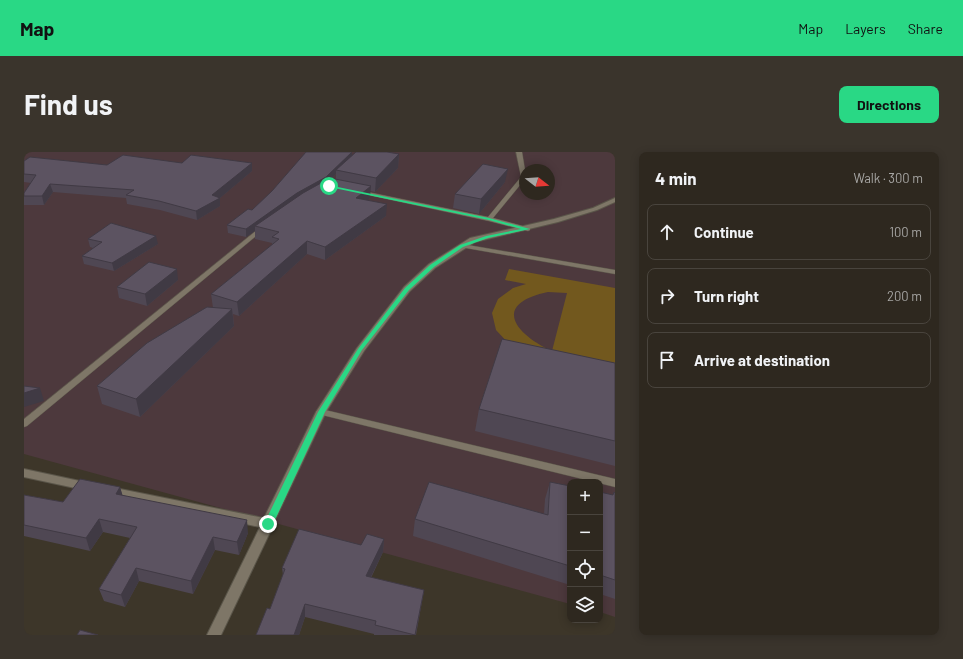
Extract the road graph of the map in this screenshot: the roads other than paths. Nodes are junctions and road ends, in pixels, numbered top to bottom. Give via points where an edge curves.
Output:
1 (519, 152) edge
2 (352, 191) edge
3 (615, 200) edge
4 (489, 219) junction
5 (269, 223) edge
6 (528, 229) junction
7 (462, 246) junction
8 (615, 272) edge
9 (321, 412) junction
10 (24, 424) edge
11 (24, 473) edge
12 (615, 483) edge
13 (268, 524) junction
14 (214, 635) edge

1 - 4 lane via 524,177
2 - 4 lane
3 - 6 street
4 - 6 lane
5 - 10 lane
6 - 7 street via 487,237
7 - 8 lane
7 - 9 street via 432,266 407,289 360,350
9 - 12 lane
9 - 13 street
11 - 13 street
13 - 14 street

